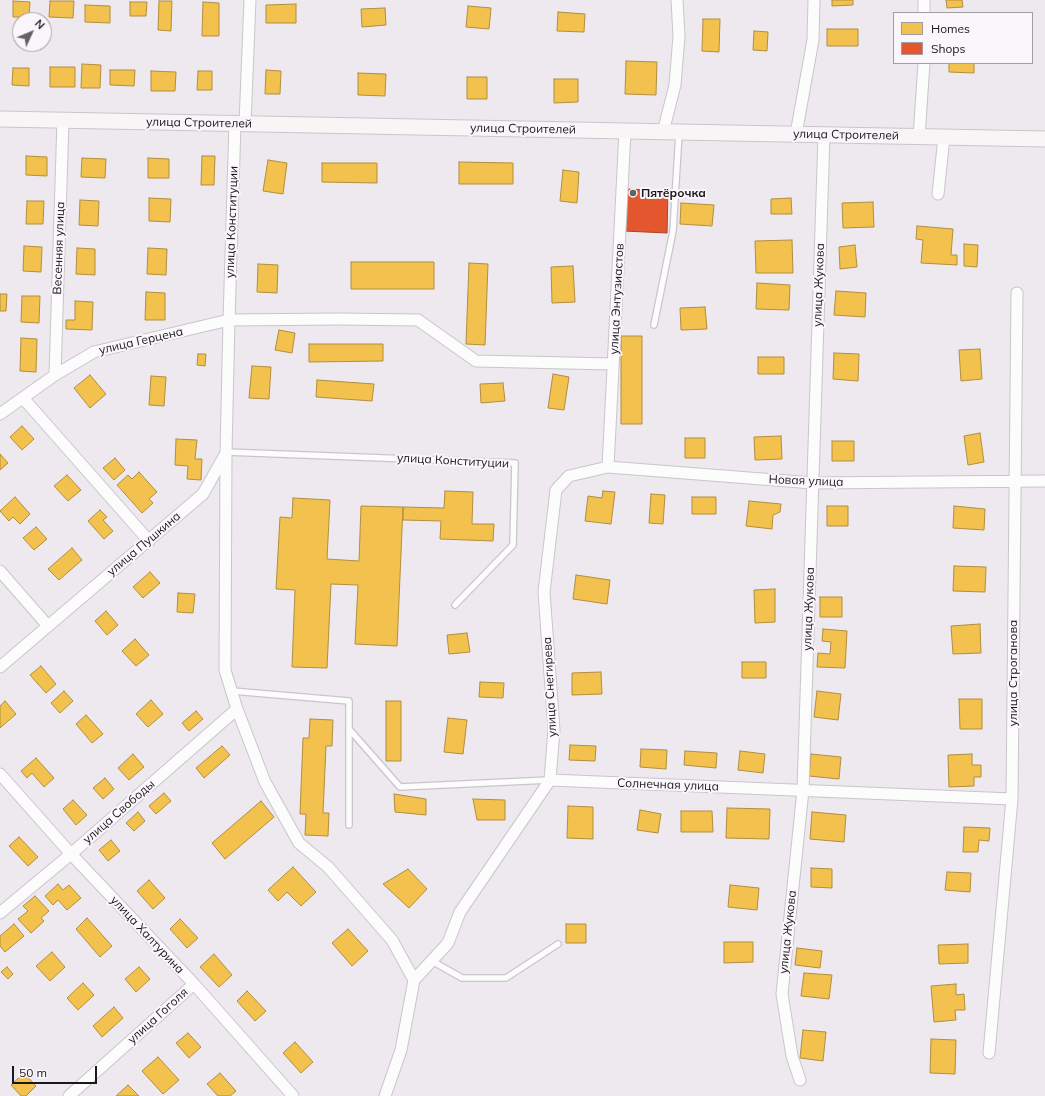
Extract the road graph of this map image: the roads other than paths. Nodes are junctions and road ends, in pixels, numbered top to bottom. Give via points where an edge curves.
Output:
1 (250, 0) edge
2 (677, 0) edge
3 (814, 0) edge
4 (924, 0) edge
5 (924, 12) edge
6 (924, 64) edge
7 (0, 119) edge
8 (63, 120) junction
9 (240, 123) junction
10 (625, 131) junction
11 (663, 132) junction
12 (679, 132) junction
13 (796, 134) junction
14 (824, 135) junction
15 (919, 137) junction
16 (944, 137) junction
17 (1018, 139) junction
18 (1045, 139) edge
19 (1045, 146) edge
20 (938, 194) dead end
21 (1017, 293) dead end
22 (229, 320) junction
23 (654, 325) dead end
24 (614, 364) junction
25 (55, 375) junction
26 (23, 398) junction
27 (0, 414) edge
28 (226, 452) junction
29 (608, 467) junction
30 (569, 476) joint
31 (1045, 481) edge
32 (1015, 482) junction
33 (813, 483) junction
34 (149, 541) junction
35 (0, 571) edge
36 (455, 605) dead end
37 (48, 626) junction
38 (0, 667) edge
39 (232, 691) junction
40 (237, 709) junction
41 (349, 729) junction
42 (0, 774) edge
43 (550, 780) junction
44 (802, 790) junction
45 (1012, 799) junction
46 (349, 825) dead end
47 (70, 854) junction
48 (0, 913) edge
49 (558, 944) dead end
50 (432, 961) junction
51 (414, 980) junction
52 (194, 984) junction
53 (989, 1053) dead end
54 (800, 1080) dead end
55 (69, 1096) edge
56 (293, 1096) edge
57 (385, 1096) edge

1 - 9 street, улица Конституции
2 - 11 street via 680,36 675,85
3 - 13 street via 813,40
4 - 5 street
6 - 15 street
7 - 8 main road, улица Строителей
8 - 9 main road, улица Строителей
8 - 25 street, Весенняя улица
9 - 10 main road, улица Строителей
9 - 22 street, улица Конституции
10 - 11 main road, улица Строителей
10 - 24 street, улица Энтузиастов
11 - 12 main road, улица Строителей
12 - 13 main road, улица Строителей
12 - 23 lane via 673,231
13 - 14 main road, улица Строителей
14 - 15 main road, улица Строителей
14 - 33 street, улица Жукова
15 - 16 main road, улица Строителей
16 - 17 main road, улица Строителей
16 - 20 street
17 - 18 main road, улица Строителей
17 - 19 main road
21 - 32 street, улица Строганова
22 - 24 street via 418,320 476,361
22 - 25 street, улица Герцена via 94,352
22 - 28 street, улица Конституции
24 - 29 street, улица Энтузиастов
25 - 26 street, улица Герцена
26 - 27 street, улица Герцена
26 - 34 street
28 - 34 street, улица Пушкина via 203,494
28 - 36 lane, улица Конституции via 515,463 513,545
28 - 39 street, улица Конституции via 225,670
29 - 30 street, Новая улица
29 - 33 street, Новая улица
30 - 43 street, улица Снегирева via 556,490 544,592 554,730
31 - 32 street, Новая улица
32 - 33 street, Новая улица
32 - 45 street, улица Строганова
33 - 44 street, улица Жукова
34 - 37 street, улица Пушкина
35 - 37 street
37 - 38 street, улица Пушкина
39 - 40 street, улица Конституции
39 - 41 lane via 349,701
40 - 47 street, улица Свободы
40 - 51 street, улица Конституции via 265,782 299,843 328,867 392,940
41 - 43 lane, Солнечная улица via 400,787
41 - 46 lane
42 - 47 street, улица Халтурина
43 - 44 street, Солнечная улица
43 - 50 street, улица Снегирева via 460,912 448,944
44 - 45 street, Солнечная улица
44 - 54 street, улица Жукова via 782,994 792,1056
45 - 53 street, улица Строганова
47 - 48 street, улица Свободы
47 - 52 street, улица Халтурина
49 - 50 lane via 506,978 462,978
50 - 51 street, улица Снегирева
51 - 57 street via 402,1050
52 - 55 street, улица Гоголя
52 - 56 street, улица Халтурина

